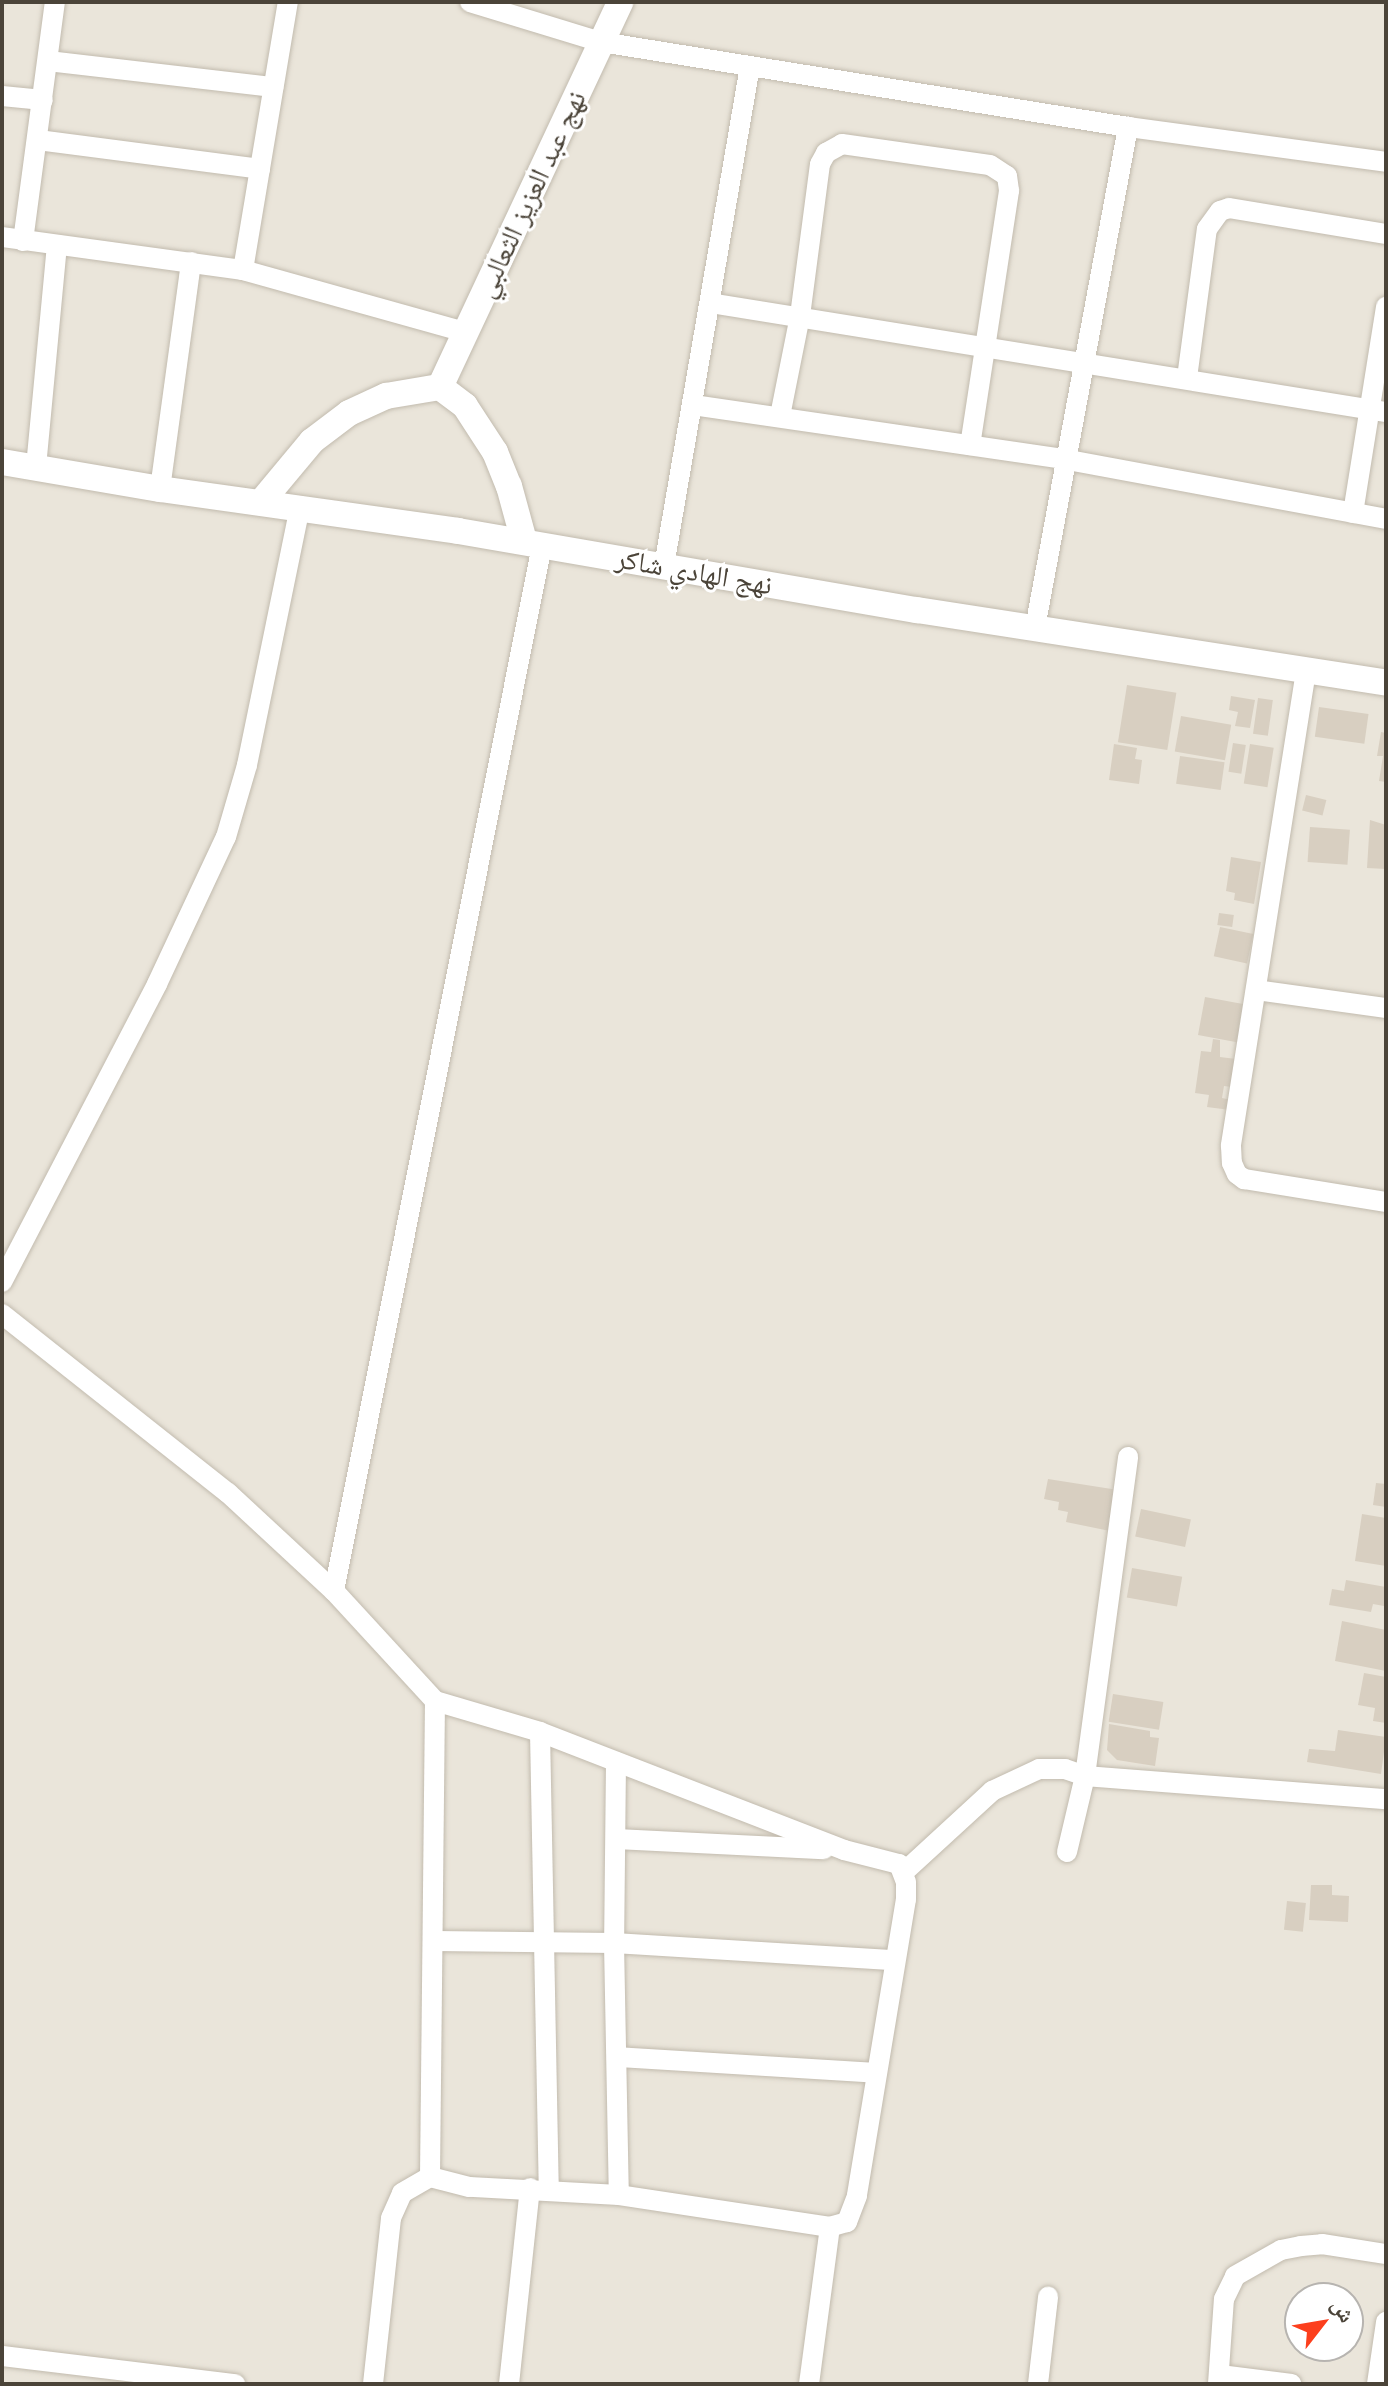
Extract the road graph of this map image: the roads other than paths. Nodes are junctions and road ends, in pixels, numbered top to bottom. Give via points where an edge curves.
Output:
1 (55, 2) edge
2 (288, 2) edge
3 (470, 2) edge
4 (620, 2) edge
5 (601, 42) junction
6 (48, 61) junction
7 (750, 66) junction
8 (274, 87) junction
9 (2, 96) edge
10 (43, 100) junction
11 (1128, 127) junction
12 (38, 140) junction
13 (1386, 162) edge
14 (260, 169) junction
15 (1386, 234) edge
16 (2, 237) edge
17 (23, 241) junction
18 (57, 245) junction
19 (191, 262) junction
20 (243, 270) junction
21 (710, 303) junction
22 (1386, 307) edge
23 (800, 316) junction
24 (465, 332) junction
25 (984, 347) junction
26 (1082, 364) junction
27 (1187, 378) junction
28 (440, 387) junction
29 (693, 405) junction
30 (1378, 410) edge
31 (780, 416) junction
32 (970, 445) junction
33 (1068, 460) junction
34 (2, 462) edge
35 (36, 467) junction
36 (160, 489) junction
37 (262, 501) junction
38 (300, 506) junction
39 (1353, 513) junction
40 (1386, 519) edge
41 (533, 543) junction
42 (664, 566) junction
43 (1035, 628) junction
44 (1306, 671) junction
45 (1386, 683) edge
46 (1256, 990) junction
47 (1386, 1008) edge
48 (1386, 1198) edge
49 (2, 1282) edge
50 (2, 1314) edge
51 (1128, 1457) dead end
52 (334, 1591) junction
53 (435, 1701) junction
54 (540, 1732) junction
55 (616, 1762) junction
56 (1085, 1776) junction
57 (1386, 1799) edge
58 (616, 1839) junction
59 (844, 1850) junction
60 (1067, 1852) dead end
61 (904, 1872) junction
62 (434, 1941) junction
63 (546, 1943) junction
64 (614, 1943) junction
65 (894, 1960) junction
66 (617, 2057) junction
67 (875, 2073) junction
68 (430, 2177) junction
69 (540, 2189) junction
70 (619, 2195) junction
71 (830, 2227) junction
72 (1386, 2254) edge
73 (1048, 2297) dead end
74 (1386, 2322) edge
75 (2, 2356) edge
76 (1219, 2380) edge
77 (235, 2384) edge
78 (373, 2384) edge
79 (509, 2384) edge
80 (809, 2384) edge
81 (1038, 2384) edge
82 (1291, 2384) edge
83 (1377, 2384) edge

1 - 6 street
2 - 8 street
3 - 5 street
4 - 5 street, نهج عبد العزيز الثعالبي
5 - 7 street
5 - 24 street, نهج عبد العزيز الثعالبي
6 - 8 street
6 - 10 street
7 - 11 street
7 - 21 street
8 - 14 street
9 - 10 street
10 - 12 street
11 - 13 street
11 - 26 street
12 - 14 street
12 - 17 street
14 - 20 street
15 - 27 street via 1229,208 1220,211 1207,229
16 - 17 street
17 - 18 street
18 - 19 street
18 - 35 street
19 - 20 street
19 - 36 street
20 - 24 street
21 - 23 street
21 - 29 street
22 - 30 street
23 - 25 street
23 - 25 street via 820,164 832,146 990,165 1007,176 1009,191
23 - 31 street
24 - 28 street, نهج عبد العزيز الثعالبي
25 - 26 street
25 - 32 street
26 - 27 street
26 - 33 street
27 - 30 street
28 - 37 street via 386,396 349,413 312,441
28 - 41 street via 465,406 490,443
29 - 31 street
29 - 42 street
30 - 39 street
31 - 32 street
32 - 33 street
33 - 39 street
33 - 43 street
34 - 35 street, نهج الهادي شاكر
35 - 36 street, نهج الهادي شاكر
36 - 37 street, نهج الهادي شاكر
37 - 38 street, نهج الهادي شاكر
38 - 41 street, نهج الهادي شاكر
38 - 49 street via 247,765 226,837 157,984
39 - 40 street
41 - 42 street, نهج الهادي شاكر
41 - 52 street
42 - 43 street, نهج الهادي شاكر
43 - 44 street, نهج الهادي شاكر
44 - 45 street, نهج الهادي شاكر
44 - 46 street
46 - 47 street
46 - 48 street via 1231,1146 1237,1174 1260,1183
50 - 52 street via 188,1458
51 - 56 street
52 - 53 street
53 - 54 street
53 - 62 street
54 - 55 street
54 - 63 street
55 - 58 street
55 - 59 street
56 - 57 street
56 - 60 street
56 - 61 street via 1050,1767 1007,1781
58 - 59 street
58 - 64 street
59 - 61 street via 892,1860
61 - 65 street via 906,1899
62 - 63 street
62 - 68 street
63 - 64 street
63 - 69 street
64 - 65 street
64 - 66 street
65 - 67 street
66 - 67 street
66 - 70 street
67 - 71 street via 853,2212 841,2226
68 - 69 street via 469,2187
68 - 78 street via 402,2193 391,2218
69 - 70 street
69 - 79 street
70 - 71 street
71 - 80 street
72 - 76 street via 1301,2246 1281,2250 1235,2276 1224,2299
73 - 81 street
74 - 83 street
75 - 77 street
76 - 82 street

